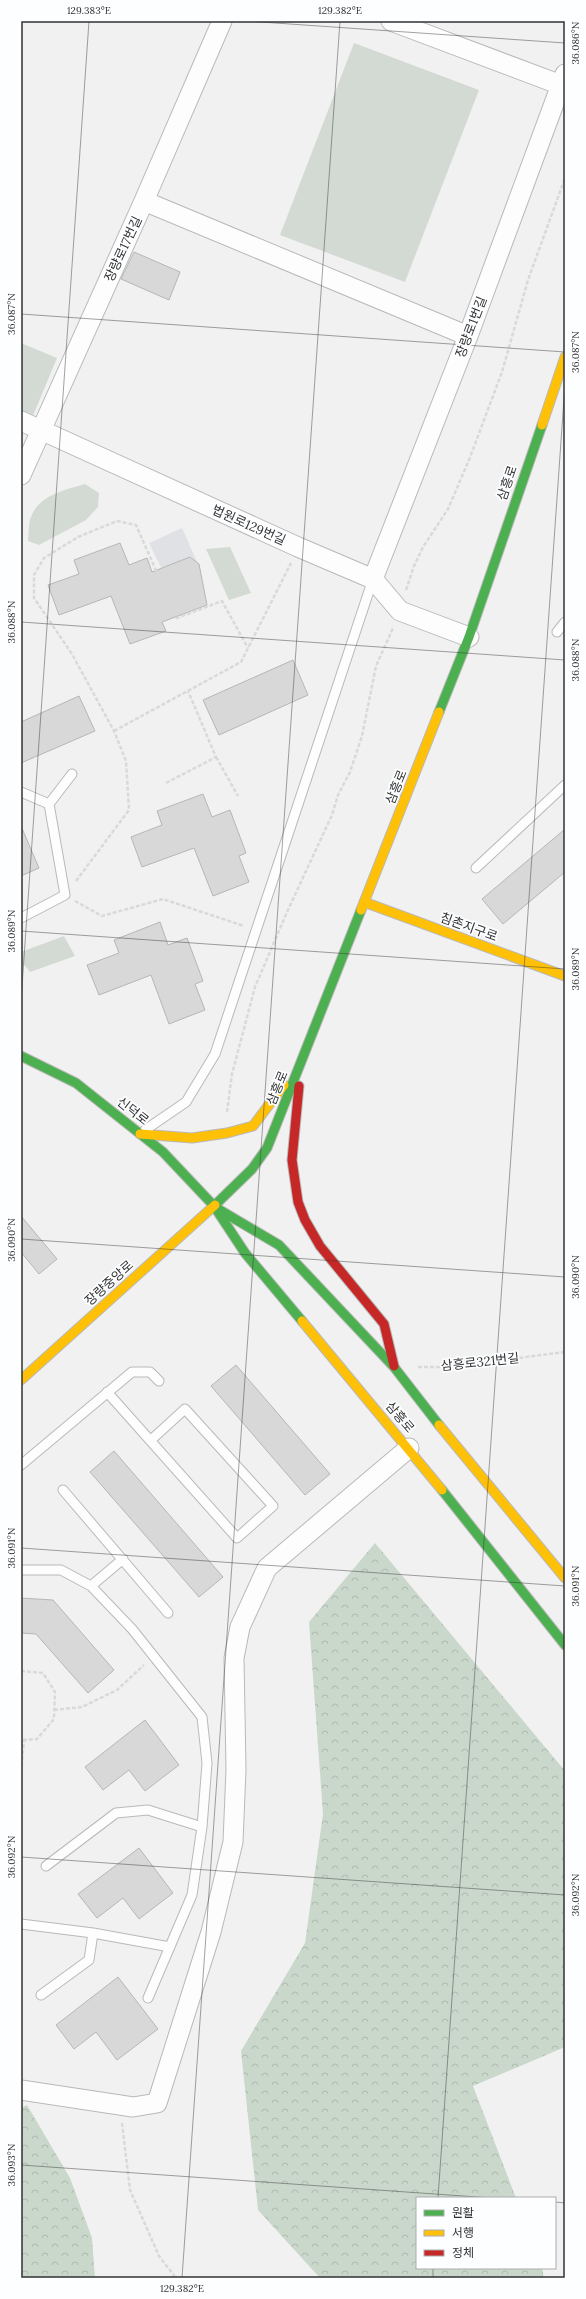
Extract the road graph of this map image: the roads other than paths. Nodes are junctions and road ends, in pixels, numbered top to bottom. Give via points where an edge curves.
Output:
1 (222, 21) edge
2 (392, 21) edge
3 (563, 79) edge
4 (144, 201) junction
5 (468, 336) junction
6 (565, 357) edge
7 (21, 421) edge
8 (40, 430) junction
9 (21, 475) edge
10 (373, 579) junction
11 (565, 622) edge
12 (557, 632) dead end
13 (469, 637) junction
14 (72, 774) dead end
15 (565, 785) edge
16 (21, 792) edge
17 (49, 804) junction
18 (476, 868) dead end
19 (364, 902) junction
20 (21, 918) edge
21 (565, 976) edge
22 (21, 1056) edge
23 (301, 1062) junction
24 (140, 1134) junction
25 (214, 1206) junction
26 (394, 1367) junction
27 (21, 1380) edge
28 (159, 1381) dead end
29 (107, 1392) junction
30 (151, 1440) junction
31 (409, 1448) junction
32 (21, 1465) edge
33 (63, 1490) dead end
34 (123, 1559) junction
35 (21, 1570) edge
36 (565, 1578) edge
37 (91, 1586) junction
38 (168, 1613) dead end
39 (565, 1645) edge
40 (202, 1827) junction
41 (46, 1866) dead end
42 (21, 1924) edge
43 (93, 1934) junction
44 (170, 1947) junction
45 (41, 1995) dead end
46 (148, 1998) dead end
47 (21, 2090) edge

1 - 4 street, 장량로17번길
2 - 3 street
3 - 5 street, 장량로1번길
4 - 5 street
4 - 8 street, 장량로17번길
5 - 10 street, 장량로1번길
6 - 13 main road, 삼흥로
7 - 8 street, 법원로129번길
8 - 9 street, 장량로17번길
8 - 10 street, 법원로129번길
10 - 13 street, 법원로129번길 via 402,602
10 - 24 lane via 215,1054 186,1102
11 - 12 lane
13 - 19 main road, 삼흥로
14 - 17 lane
15 - 18 lane
16 - 17 lane
17 - 20 lane via 65,895
19 - 21 main road, 침촌지구로
19 - 23 main road, 삼흥로
22 - 24 main road, 신덕로 via 76,1083
23 - 24 main road via 253,1126 192,1138
23 - 25 main road, 삼흥로 via 267,1148 252,1169
23 - 26 main road via 292,1160 298,1202 320,1246 384,1324
24 - 25 main road, 신덕로 via 163,1152
25 - 26 main road, 삼흥로 via 279,1245
25 - 27 main road, 장량중앙로
25 - 31 main road, 삼흥로 via 245,1253
26 - 36 main road, 삼흥로
28 - 29 lane via 150,1372 132,1372
29 - 30 lane
29 - 32 lane
30 - 30 lane via 237,1538 273,1506 185,1409
31 - 39 main road, 삼흥로
31 - 47 street via 267,1568 240,1627 234,1658 236,1770 233,1842 211,1932 156,2103 133,2107
33 - 34 lane
34 - 37 lane
34 - 38 lane
35 - 37 lane via 61,1570
37 - 40 lane via 132,1629 202,1717 207,1763
40 - 41 lane via 148,1810 116,1813
40 - 44 lane via 192,1895
42 - 43 lane
43 - 44 lane
43 - 45 lane via 89,1960
44 - 46 lane

